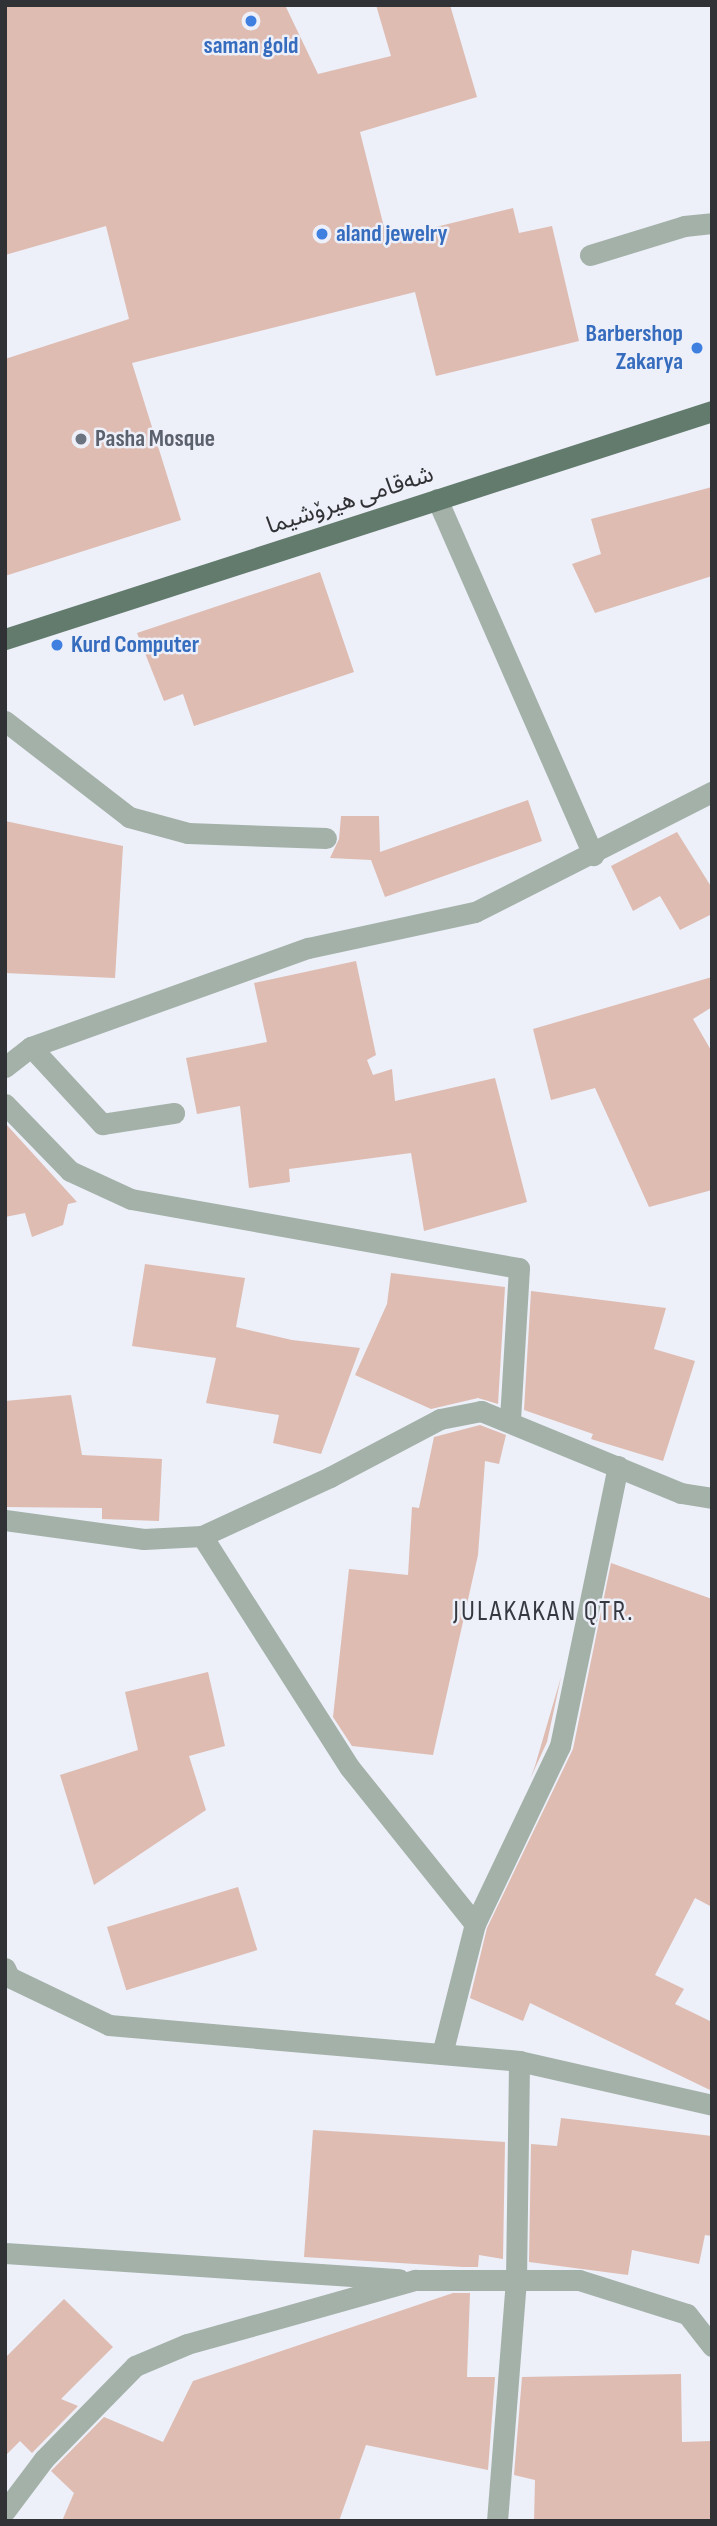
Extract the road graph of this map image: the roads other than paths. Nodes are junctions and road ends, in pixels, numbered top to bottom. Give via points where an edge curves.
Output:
1 (712, 223) edge
2 (590, 255) dead end
3 (712, 411) edge
4 (438, 499) junction
5 (5, 639) edge
6 (5, 721) edge
7 (712, 792) edge
8 (326, 838) dead end
9 (593, 855) junction
10 (31, 1047) junction
11 (5, 1067) edge
12 (5, 1104) edge
13 (174, 1113) dead end
14 (510, 1420) junction
15 (618, 1466) junction
16 (712, 1498) edge
17 (5, 1520) edge
18 (202, 1536) junction
19 (475, 1924) junction
20 (7, 1975) edge
21 (442, 2054) junction
22 (519, 2061) junction
23 (712, 2105) edge
24 (5, 2253) edge
25 (516, 2279) junction
26 (415, 2280) junction
27 (712, 2346) edge
28 (5, 2511) edge
29 (497, 2521) edge

1 - 2 street via 684,226
3 - 4 main road, شەقامی هیرۆشیما
4 - 5 main road, شەقامی هیرۆشیما
4 - 9 street
6 - 8 street via 129,817 188,833
7 - 9 street
9 - 10 street via 475,912 308,948
10 - 11 street
10 - 13 street via 102,1124
12 - 14 street via 70,1171 131,1199 519,1268
14 - 15 street
14 - 18 street via 481,1411 440,1419 330,1477
15 - 16 street via 681,1493
15 - 19 street via 560,1746
17 - 18 street via 144,1539
18 - 19 street via 350,1768
19 - 21 street
20 - 21 street via 109,2025
21 - 22 street
22 - 23 street
22 - 25 street
24 - 26 street
25 - 26 street
25 - 27 street via 579,2280 687,2314
25 - 29 street
26 - 28 street via 187,2344 135,2366 44,2459

